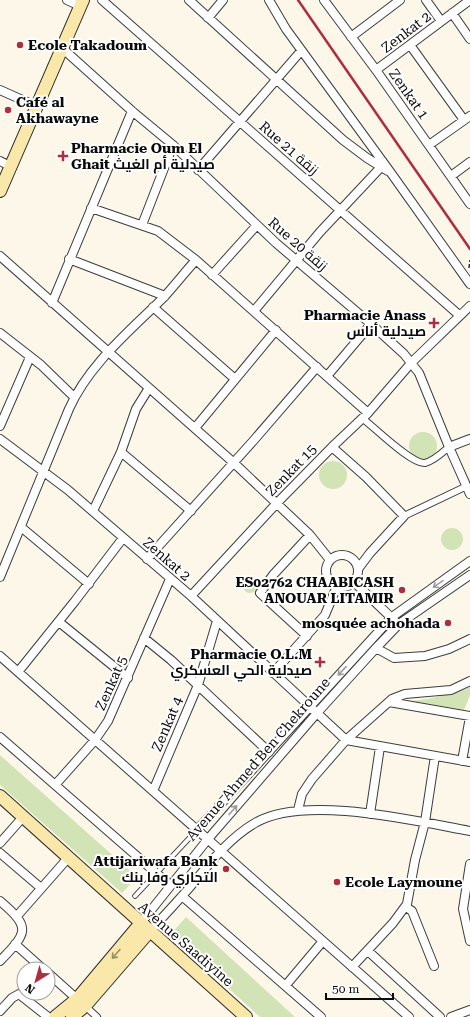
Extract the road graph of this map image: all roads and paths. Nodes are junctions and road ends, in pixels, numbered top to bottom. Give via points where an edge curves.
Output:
1 (67, 0) edge
2 (102, 0) edge
3 (189, 0) edge
4 (223, 0) edge
5 (269, 0) edge
6 (326, 0) edge
7 (400, 0) edge
8 (426, 0) edge
9 (470, 0) edge
10 (82, 3) edge
11 (452, 13) junction
12 (208, 18) junction
13 (441, 21) junction
14 (351, 37) junction
15 (470, 39) edge
16 (410, 45) junction
17 (62, 48) junction
18 (301, 51) junction
19 (376, 70) junction
20 (277, 79) junction
21 (0, 90) edge
22 (36, 106) junction
23 (132, 111) junction
24 (467, 118) edge
25 (239, 123) junction
26 (173, 145) junction
27 (429, 145) junction
28 (470, 162) edge
29 (5, 163) edge
30 (381, 167) junction
31 (198, 170) junction
32 (391, 173) junction
33 (451, 176) junction
34 (0, 192) edge
35 (470, 204) edge
36 (91, 208) junction
37 (341, 210) junction
38 (142, 225) junction
39 (257, 225) junction
40 (0, 256) edge
41 (69, 259) junction
42 (196, 260) junction
43 (296, 260) junction
44 (212, 275) junction
45 (470, 284) edge
46 (165, 296) junction
47 (52, 303) junction
48 (470, 306) edge
49 (153, 307) junction
50 (254, 311) junction
51 (459, 315) junction
52 (371, 324) junction
53 (276, 330) junction
54 (0, 333) edge
55 (109, 352) junction
56 (30, 357) junction
57 (412, 362) junction
58 (317, 367) junction
59 (327, 376) junction
60 (235, 379) junction
61 (149, 388) junction
62 (74, 397) junction
63 (365, 415) junction
64 (0, 426) edge
65 (195, 428) junction
66 (0, 439) edge
67 (470, 439) edge
68 (332, 447) junction
69 (449, 447) junction
70 (121, 452) junction
71 (234, 463) junction
72 (44, 472) junction
73 (468, 490) edge
74 (277, 503) junction
75 (93, 511) junction
76 (191, 511) junction
77 (404, 516) junction
78 (21, 526) junction
79 (310, 535) junction
80 (123, 538) junction
81 (147, 559) junction
82 (330, 560) junction
83 (470, 561) edge
84 (358, 570) junction
85 (1, 572) edge
86 (470, 575) edge
87 (170, 579) junction
88 (354, 582) junction
89 (89, 584) junction
90 (338, 586) junction
91 (191, 596) junction
92 (392, 617) junction
93 (218, 621) junction
94 (59, 622) junction
95 (399, 624) junction
96 (307, 636) junction
97 (144, 638) junction
98 (470, 639) edge
99 (376, 648) junction
100 (0, 656) edge
101 (18, 672) junction
102 (273, 672) junction
103 (128, 678) junction
104 (470, 681) edge
105 (198, 685) junction
106 (389, 702) junction
107 (310, 706) junction
108 (317, 713) junction
109 (470, 716) edge
110 (0, 737) edge
111 (95, 740) junction
112 (346, 740) junction
113 (380, 747) junction
114 (269, 752) junction
115 (435, 756) junction
116 (466, 761) edge
117 (55, 785) junction
118 (153, 791) junction
119 (0, 796) edge
120 (298, 810) junction
121 (370, 814) junction
122 (23, 817) junction
123 (425, 822) junction
124 (197, 830) junction
125 (470, 831) edge
126 (208, 839) junction
127 (0, 843) edge
128 (221, 851) junction
129 (0, 853) edge
130 (68, 858) junction
131 (470, 864) edge
132 (156, 873) junction
133 (170, 885) junction
134 (41, 888) junction
135 (135, 896) dead end
136 (182, 896) junction
137 (0, 901) edge
138 (406, 907) junction
139 (17, 916) junction
140 (145, 928) junction
141 (323, 941) junction
142 (470, 941) edge
143 (15, 944) junction
144 (368, 951) junction
145 (1, 959) edge
146 (34, 961) edge
147 (434, 966) dead end
148 (352, 967) junction
149 (56, 980) edge
150 (286, 985) junction
151 (81, 1002) junction
152 (470, 1010) edge
153 (0, 1011) edge
154 (48, 1017) edge
155 (55, 1017) edge
156 (72, 1017) edge
157 (97, 1017) edge
158 (246, 1017) edge
159 (321, 1017) edge
160 (409, 1017) edge
161 (440, 1017) edge
162 (451, 1017) edge

1 - 10 street
2 - 25 street, Rue 21 زنقة
3 - 12 street
4 - 12 street
5 - 18 street
6 - 14 street, Zenkat 1
7 - 14 street
8 - 13 street
9 - 11 street, Zenkat 2
10 - 17 main road
11 - 13 street, Zenkat 2
11 - 15 street
12 - 20 street
13 - 16 street, Zenkat 2
14 - 19 street, Zenkat 1
16 - 19 street, Zenkat 2
16 - 24 street
17 - 22 main road
17 - 23 street, Rue 20 زنقة
18 - 20 street
18 - 32 street
19 - 27 street, Zenkat 1
20 - 25 street
20 - 30 street via 343,140
21 - 22 street
22 - 29 main road
23 - 26 street, Rue 20 زنقة
23 - 36 street
24 - 27 street
25 - 31 street
25 - 37 street, Rue 21 زنقة
26 - 31 street, Rue 20 زنقة
26 - 38 street
27 - 33 street, Zenkat 1
28 - 33 street
29 - 34 main road
30 - 32 street
30 - 37 street
31 - 39 street, Rue 20 زنقة
32 - 45 street
33 - 35 street, Zenkat 1
36 - 38 street
36 - 41 street
37 - 43 street
37 - 51 street, Rue 21 زنقة
38 - 42 street via 168,237
39 - 43 street, Rue 20 زنقة
39 - 44 street
40 - 47 street
41 - 46 street
41 - 47 street
42 - 44 street
42 - 46 street
43 - 50 street
43 - 52 street, Rue 20 زنقة
44 - 50 street
46 - 49 street
47 - 55 street
48 - 51 street, Zenkat 15
49 - 55 street
49 - 60 street
50 - 53 street
51 - 57 street, Zenkat 15
52 - 57 street, Rue 20 زنقة
52 - 59 street
53 - 58 street
53 - 60 street
54 - 56 street
55 - 61 street
55 - 62 street
56 - 62 street
56 - 64 street
57 - 63 street, Zenkat 15
57 - 69 street, Rue 20 زنقة via 419,373
58 - 59 street
58 - 71 street
59 - 63 street
60 - 65 street
61 - 65 street
61 - 70 street via 136,409
62 - 72 street
63 - 68 street, Zenkat 15
63 - 69 street via 413,460 430,461
65 - 71 street
66 - 72 street, Zenkat 2
67 - 69 street
68 - 74 street, Zenkat 15
68 - 77 street
69 - 73 street, Rue 20 زنقة
70 - 75 street
70 - 76 street
71 - 74 street
71 - 76 street
72 - 75 street, Zenkat 2
72 - 78 street
73 - 77 street
74 - 79 street
74 - 91 street, Zenkat 15
75 - 80 street, Zenkat 2
76 - 81 street
77 - 84 street
78 - 85 street
78 - 89 street
79 - 82 street
79 - 96 street via 272,575 260,593
80 - 81 street, Zenkat 2
80 - 89 street
81 - 87 street, Zenkat 2
82 - 84 street via 338,556 347,556 354,561
82 - 90 street via 326,567 326,575 330,582
83 -> 92 street, Avenue Ahmed Ben Chekroune
84 - 88 street
86 - 95 street, Avenue Ahmed Ben Chekroune
87 - 91 street, Zenkat 2
87 - 97 street, Zenkat 5
88 - 90 street via 343,587
88 - 92 street
89 - 94 street
90 - 96 street via 325,615
91 - 93 street, Zenkat 2
92 - 95 street
92 -> 107 street, Avenue Ahmed Ben Chekroune
93 - 102 street, Zenkat 2
93 - 105 street, Zenkat 4
94 - 101 street
94 - 103 street
95 - 99 street, Avenue Ahmed Ben Chekroune
96 - 102 street
97 - 103 street, Zenkat 5
97 - 105 street
98 - 99 street via 425,656 394,658
99 - 108 street, Avenue Ahmed Ben Chekroune
100 - 101 street
101 - 111 street
102 - 107 street, Zenkat 2
103 - 111 street, Zenkat 5 via 108,721
104 - 106 street via 440,692 404,694
105 - 114 street
105 - 118 street, Zenkat 4
106 - 109 street
106 - 112 street
107 - 108 street, Zenkat 2
107 - 114 street, Avenue Ahmed Ben Chekroune
108 - 112 street, Zenkat 2
126 -> 108 street, Avenue Ahmed Ben Chekroune
109 - 116 street
110 - 117 street
111 - 117 street, Zenkat 5
111 - 118 street
112 - 113 street
112 - 120 street via 312,779 302,794
113 - 115 street
113 - 121 street
114 - 124 street, Avenue Ahmed Ben Chekroune
115 - 116 street
115 - 123 street
117 - 132 street
118 - 124 street
119 - 122 main road, Avenue Saadiyine
120 - 121 street, Avenue Ahmed Ben Chekroune
120 - 128 street, Avenue Ahmed Ben Chekroune via 276,814 254,823
121 - 123 street, Avenue Ahmed Ben Chekroune
122 - 127 street
122 - 130 main road, Avenue Saadiyine
123 - 125 street, Avenue Ahmed Ben Chekroune
123 - 138 street
124 - 126 street
124 - 132 lane
126 - 128 street
126 - 133 street, Avenue Ahmed Ben Chekroune
128 - 136 street, Avenue Ahmed Ben Chekroune
128 - 141 street
129 - 134 street
130 - 134 street
130 - 140 main road, Avenue Saadiyine
131 - 142 street via 463,909
132 - 133 street
132 - 135 lane
133 - 140 street, Avenue Ahmed Ben Chekroune
134 - 139 street
136 - 140 street, Avenue Ahmed Ben Chekroune
136 - 150 street
137 - 139 street
138 - 144 street
138 - 147 street via 412,911
139 - 143 street via 23,930
140 - 151 main road, Avenue Ahmed Ben Chekroune
140 - 158 main road, Avenue Saadiyine
141 - 148 street
141 - 150 street
143 - 145 street
143 - 146 street
144 - 148 street
144 - 161 street
148 - 160 street
149 - 151 street
150 - 159 street
151 - 155 main road, Avenue Ahmed Ben Chekroune
151 - 156 main road, Avenue Ahmed Ben Chekroune
151 - 157 street
152 - 162 street
153 - 154 street via 19,994

